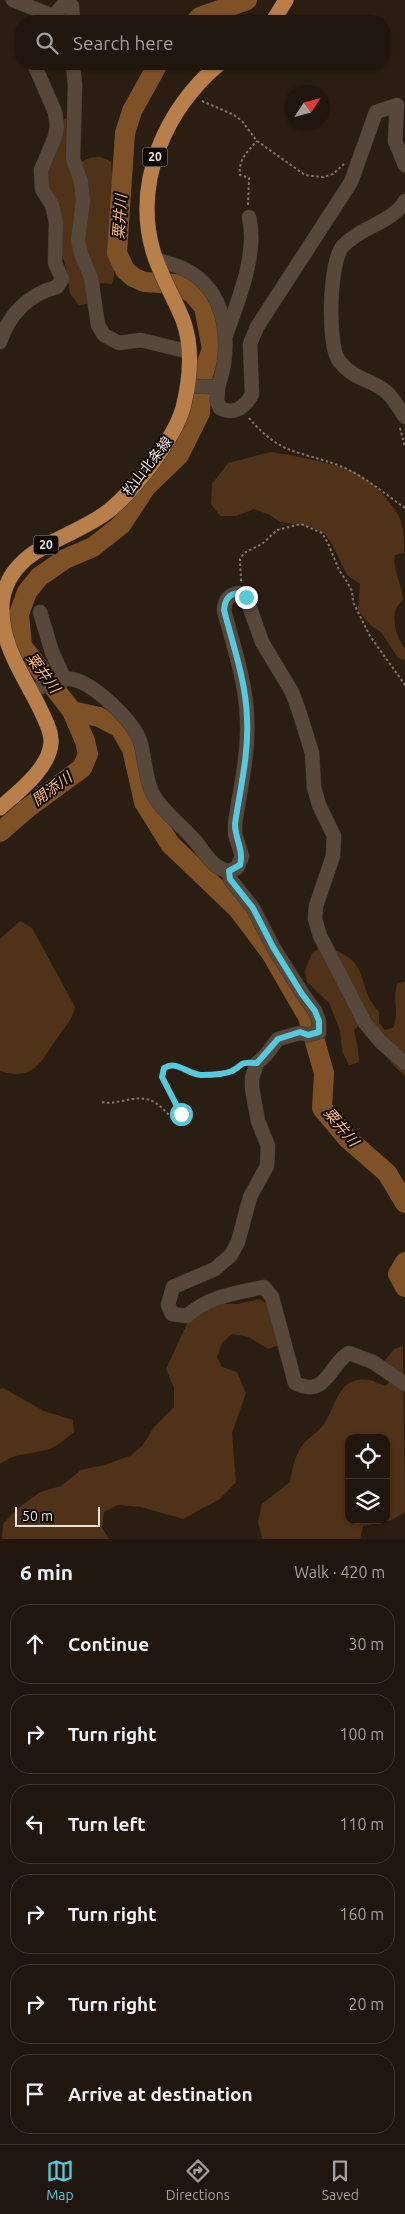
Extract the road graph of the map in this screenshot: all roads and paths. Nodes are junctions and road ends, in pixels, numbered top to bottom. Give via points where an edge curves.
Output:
1 (13, 0) edge
2 (286, 0) edge
3 (65, 2) edge
4 (43, 15) edge
5 (54, 15) edge
6 (73, 15) edge
7 (277, 15) edge
8 (37, 70) edge
9 (73, 70) edge
10 (213, 70) edge
11 (188, 95) junction
12 (401, 104) edge
13 (257, 141) junction
14 (347, 161) dead end
15 (405, 165) edge
16 (405, 201) edge
17 (249, 217) joint
18 (158, 265) junction
19 (226, 336) junction
20 (0, 342) edge
21 (190, 352) junction
22 (192, 386) junction
23 (216, 387) junction
24 (241, 408) junction
25 (405, 417) edge
26 (405, 508) edge
27 (239, 593) junction
28 (40, 612) dead end
29 (61, 680) junction
30 (405, 685) edge
31 (36, 689) junction
32 (0, 808) edge
33 (229, 871) junction
34 (257, 1063) junction
35 (405, 1063) edge
36 (102, 1102) dead end
37 (405, 1384) edge

1 - 4 street
2 - 7 main road
3 - 5 street
3 - 6 street via 72,6
8 - 20 street via 55,112 57,126 41,170 42,190 52,204 56,222 55,263 62,279 58,287 37,293 25,303 12,318
9 - 21 street via 74,159 83,201 78,240 91,278 98,325 104,335 120,343 141,340
10 - 11 main road, 松山北条線 / 20
11 - 13 path via 234,115
11 - 18 main road, 松山北条線 / 20 via 159,145 150,180 148,224
12 - 15 street via 395,141
12 - 24 street via 376,112 351,182 256,327 250,344 252,394
13 - 14 path via 314,178 333,174
13 - 17 path via 245,154 239,169 240,175 249,178
16 - 25 street via 394,213 341,248 332,297 333,351 339,361 359,379 384,390
17 - 19 street via 252,238 244,284
18 - 19 street via 193,274 204,284 219,310
18 - 21 main road, 松山北条線 / 20 via 184,323
19 - 23 street via 224,369
21 - 22 main road, 松山北条線 / 20
22 - 23 street
22 - 31 main road, 松山北条線 / 20 via 168,442 112,508 78,531 35,550 18,564 7,583 2,602 5,644
23 - 24 street via 220,408 226,411
24 - 26 path via 255,426 284,449 340,466
27 - 30 path via 240,559 244,553 288,526 301,524 322,533 338,570 352,591 353,602 370,636
27 - 33 street via 225,600 224,610 247,718 246,762 235,824 242,856 240,865
27 - 35 street via 249,600 262,642 292,692 312,753 314,787 319,805 334,836 333,856 316,906 315,919 320,936 365,1023
28 - 29 street
29 - 31 street
29 - 33 street via 77,681 94,691 130,722 140,741 151,790 215,865
31 - 32 main road, 松山北条線 / 20 via 51,743 45,760 31,779
33 - 34 street via 230,879 253,908 319,1021 319,1032 300,1032 278,1039
34 - 36 path via 241,1063 229,1072 201,1075 176,1066 164,1068 162,1077 181,1114 175,1118 148,1098 108,1104
34 - 37 street via 252,1088 258,1121 268,1146 267,1166 250,1197 238,1242 231,1255 215,1268 173,1287 168,1305 172,1314 187,1316 203,1303 220,1296 264,1287 272,1297 295,1383 310,1387 322,1384 343,1356 349,1353 373,1362

